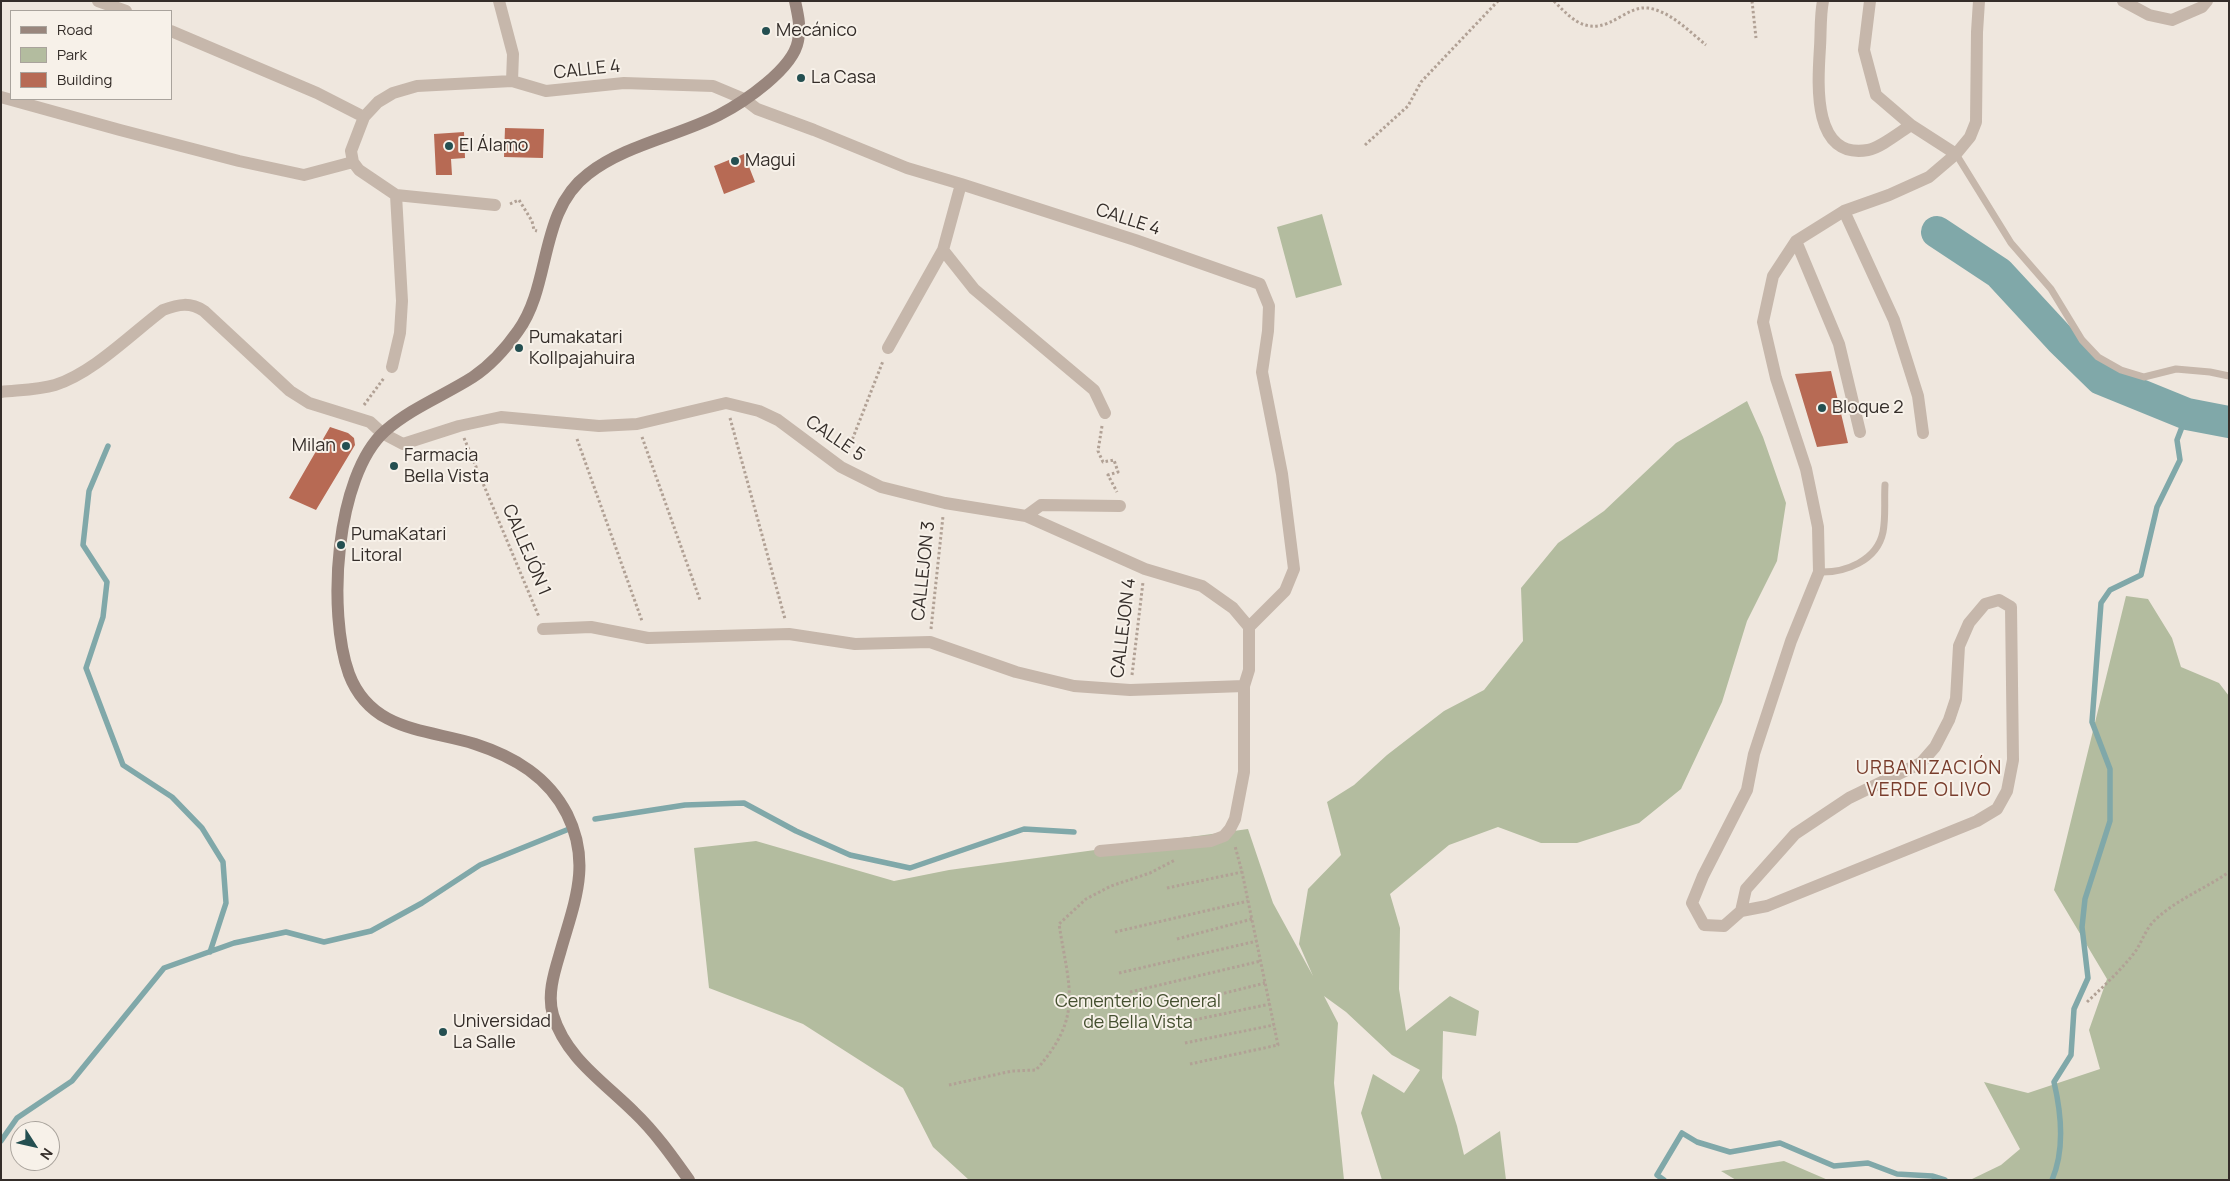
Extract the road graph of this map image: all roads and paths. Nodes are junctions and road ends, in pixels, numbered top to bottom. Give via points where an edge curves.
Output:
1 (98, 1) edge
2 (499, 1) edge
3 (795, 1) edge
4 (1498, 1) edge
5 (1554, 1) edge
6 (1752, 1) edge
7 (1823, 1) edge
8 (1870, 1) edge
9 (1980, 1) edge
10 (2123, 1) edge
11 (2207, 1) edge
12 (123, 10) edge
13 (172, 31) edge
14 (1756, 38) dead end
15 (1706, 45) dead end
16 (512, 81) junction
17 (744, 99) junction
18 (16, 100) edge
19 (364, 117) junction
20 (1911, 125) junction
21 (1365, 145) dead end
22 (1956, 154) junction
23 (352, 162) junction
24 (961, 184) junction
25 (396, 195) junction
26 (519, 200) dead end
27 (495, 205) dead end
28 (1844, 212) junction
29 (538, 231) dead end
30 (1796, 241) junction
31 (942, 250) junction
32 (888, 348) joint
33 (392, 367) joint
34 (2229, 376) edge
35 (1, 392) edge
36 (726, 403) junction
37 (1104, 414) joint
38 (354, 418) junction
39 (571, 422) junction
40 (637, 424) junction
41 (459, 426) junction
42 (1860, 432) dead end
43 (382, 433) junction
44 (1923, 433) dead end
45 (841, 467) junction
46 (1885, 485) dead end
47 (945, 503) junction
48 (1120, 506) joint
49 (1026, 516) junction
50 (1145, 569) junction
51 (1819, 572) junction
52 (700, 600) dead end
53 (1249, 627) junction
54 (543, 629) joint
55 (789, 634) junction
56 (648, 638) junction
57 (930, 642) junction
58 (1244, 686) junction
59 (1130, 690) junction
60 (1230, 829) junction
61 (1100, 850) dead end
62 (1176, 860) dead end
63 (1242, 872) junction
64 (2229, 872) edge
65 (1167, 888) dead end
66 (1248, 901) junction
67 (1741, 911) junction
68 (1252, 919) junction
69 (1115, 932) dead end
70 (1177, 939) dead end
71 (1257, 940) junction
72 (1261, 961) junction
73 (1119, 973) dead end
74 (1266, 983) junction
75 (1130, 992) dead end
76 (2087, 1002) dead end
77 (1270, 1004) junction
78 (1161, 1009) dead end
79 (1175, 1024) dead end
80 (1274, 1025) junction
81 (1185, 1043) dead end
82 (1190, 1064) dead end
83 (949, 1084) dead end
84 (689, 1180) edge

1 - 12 street
2 - 16 street via 512,54
3 - 17 main road via 800,25 798,45 785,66
4 - 21 path via 1421,82 1408,106
5 - 15 path via 1574,22 1587,26 1614,21 1633,9 1649,8 1675,20
6 - 14 path
7 - 20 street via 1817,94 1825,130 1844,147 1869,150
8 - 20 street via 1864,50 1876,95
9 - 22 street via 1976,32 1976,122 1970,137
10 - 11 street via 2149,15 2172,20 2202,7
13 - 19 street via 317,93
16 - 17 street, CALLE 4 via 546,91 624,83 713,86
16 - 19 street, CALLE 4 via 417,86 393,92
17 - 24 street, CALLE 4 via 758,110 907,168
17 - 43 main road via 719,115 638,147 589,173 561,206 535,297 521,328 500,354 476,375 401,418
18 - 23 street via 220,156 304,174
19 - 23 street, CALLE 4 via 351,151
20 - 22 street
22 - 28 street via 1929,177
22 - 34 lane via 2011,242 2051,289 2082,340 2098,357 2121,370 2144,377 2176,370
23 - 25 street
24 - 31 street
24 - 53 street, CALLE 4 via 1260,284 1269,306 1262,372 1282,474 1294,569 1284,591
25 - 27 street
25 - 33 street via 402,302 400,333
26 - 29 path via 534,230
28 - 30 street
28 - 44 street via 1894,320 1918,396
30 - 42 street via 1839,344
30 - 51 street via 1772,276 1763,322 1776,378 1806,469 1818,527
31 - 32 street
31 - 37 street via 974,289 1094,390
32 - 45 path
33 - 38 path
35 - 38 street, CALLE 5 via 38,389 70,379 163,310 177,305 195,305 290,391 309,404
36 - 40 street, CALLE 5
36 - 45 street, CALLE 5 via 759,411 778,420
36 - 55 path
37 - 48 path via 1098,451 1103,462 1114,460 1118,472 1108,475 1122,499
38 - 43 street, CALLE 5 via 370,422
39 - 40 street, CALLE 5 via 599,426
39 - 41 street, CALLE 5 via 501,417
39 - 56 path
40 - 52 path
41 - 43 street, CALLE 5 via 403,444
41 - 54 path, CALLEJÓN 1
43 - 84 main road via 359,466 350,491 341,545 338,615 350,676 368,703 386,718 413,730 472,743 504,756 537,774 560,801 578,842 582,866 551,990 554,1019 577,1058 633,1111
45 - 47 street, CALLE 5 via 881,487
46 - 51 lane via 1882,534 1873,552 1847,568
47 - 49 street, CALLE 5
47 - 57 path, CALLEJON 3
48 - 49 street via 1041,505
49 - 50 street, CALLE 5
50 - 53 street, CALLE 5 via 1202,586 1233,608
50 - 59 path, CALLEJON 4
51 - 67 street via 1754,754 1748,790 1692,904 1704,925 1724,926
53 - 58 street via 1249,670
54 - 56 street via 591,627
55 - 56 street
55 - 57 street via 855,644
57 - 59 street via 1016,672 1074,686
58 - 59 street
58 - 60 street via 1244,772
60 - 61 street via 1224,836 1211,841
60 - 63 path
62 - 83 path via 1086,899 1059,924 1071,996 1070,1010 1054,1050 1036,1070 1012,1071
63 - 65 path
63 - 66 path
64 - 76 path via 2182,898 2154,921 2135,951
66 - 68 path
66 - 69 path
67 - 67 street via 1746,889 1795,834 1850,798 1921,763 1935,747 1949,720 1956,699 1959,646 1969,623 1985,604 1999,600 2011,607 2013,760 2007,792 1997,809 1767,906
68 - 70 path
68 - 71 path
71 - 72 path
71 - 73 path
72 - 74 path
72 - 75 path
74 - 77 path
74 - 78 path
77 - 79 path
77 - 80 path
80 - 81 path
80 - 82 path via 1278,1045

